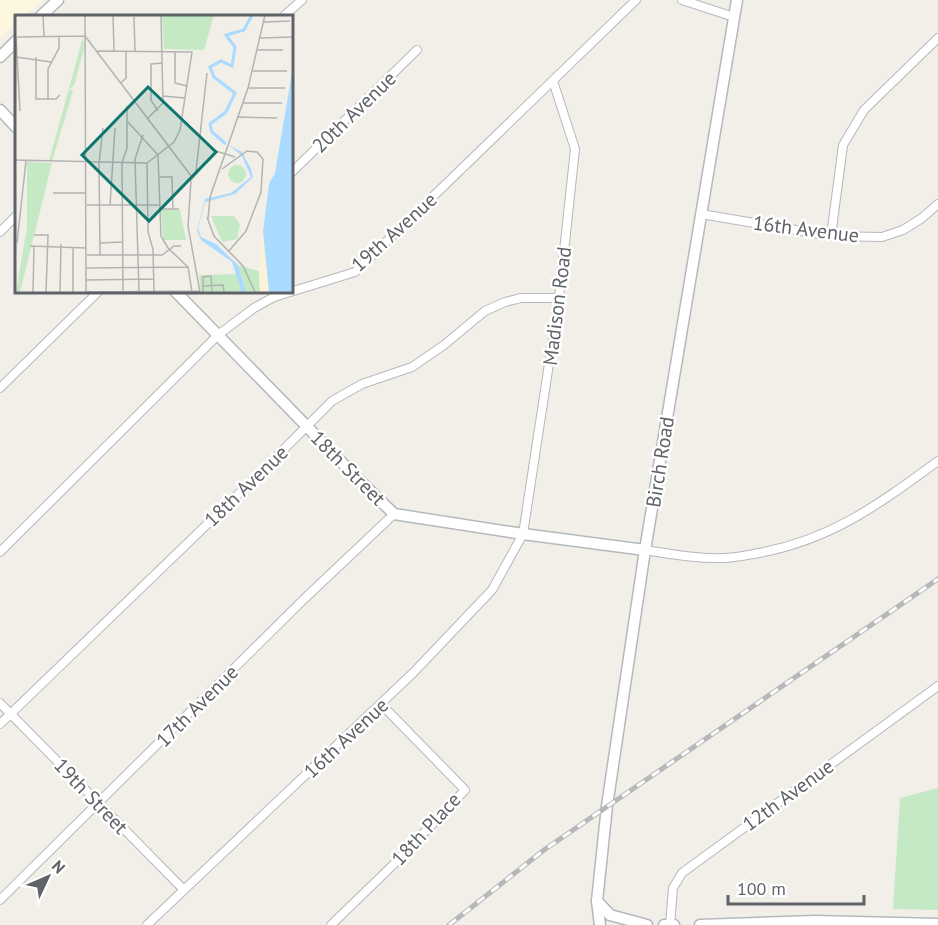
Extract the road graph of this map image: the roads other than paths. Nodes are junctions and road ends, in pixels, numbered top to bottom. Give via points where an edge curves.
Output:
1 (58, 0) edge
2 (302, 0) edge
3 (636, 0) edge
4 (682, 0) edge
5 (737, 0) edge
6 (42, 15) edge
7 (285, 15) edge
8 (734, 17) junction
9 (938, 38) edge
10 (15, 41) edge
11 (417, 50) dead end
12 (0, 57) edge
13 (553, 81) junction
14 (0, 110) edge
15 (15, 126) edge
16 (292, 172) edge
17 (938, 204) edge
18 (700, 214) junction
19 (15, 217) edge
20 (0, 232) edge
21 (831, 236) junction
22 (292, 291) edge
23 (98, 292) edge
24 (176, 292) edge
25 (290, 292) edge
26 (559, 298) junction
27 (218, 335) junction
28 (0, 388) edge
29 (307, 427) junction
30 (938, 461) edge
31 (394, 514) junction
32 (524, 534) junction
33 (645, 550) junction
34 (0, 552) edge
35 (938, 686) edge
36 (0, 703) edge
37 (381, 705) junction
38 (10, 713) junction
39 (0, 724) edge
40 (98, 804) junction
41 (183, 889) junction
42 (0, 900) edge
43 (597, 901) junction
44 (152, 923) edge
45 (938, 924) edge
46 (331, 925) edge
47 (600, 925) edge
48 (647, 925) edge
49 (664, 925) edge
50 (672, 925) edge
51 (700, 925) edge

1 - 6 street
2 - 7 street
3 - 13 street, 19th Avenue
4 - 8 street
5 - 8 street, Birch Road
8 - 18 street, Birch Road
9 - 21 street via 864,110 843,145
10 - 12 street
11 - 16 street, 20th Avenue
13 - 22 street, 19th Avenue via 355,272
13 - 26 street, Madison Road via 575,149
14 - 15 street
17 - 21 street, 16th Avenue via 903,230 882,237
18 - 21 street, 16th Avenue
18 - 33 street, Birch Road
19 - 20 street
23 - 28 street
24 - 27 street, 18th Street
25 - 27 street, 19th Avenue via 254,308
26 - 29 street, 18th Avenue via 521,298 485,312 412,367 362,384 332,401
26 - 32 street, Madison Road
27 - 29 street, 18th Street
27 - 34 street, 19th Avenue
29 - 31 street, 18th Street
29 - 38 street, 18th Avenue
30 - 33 street via 850,521 789,546 725,558
31 - 32 street, 18th Street
31 - 40 street, 17th Avenue
32 - 33 street, 18th Street
32 - 37 street, 16th Avenue via 492,590
33 - 43 street, Birch Road
35 - 50 street, 12th Avenue via 682,873 673,888
36 - 38 street, 19th Street
37 - 41 street, 16th Avenue
37 - 46 street, 18th Place via 465,790
38 - 39 street, 18th Avenue
38 - 40 street, 19th Street
40 - 41 street, 19th Street
40 - 42 street, 17th Avenue
41 - 44 street, 16th Avenue
43 - 47 street, Birch Road
43 - 48 street via 609,915
45 - 51 street via 812,921
49 - 50 street

